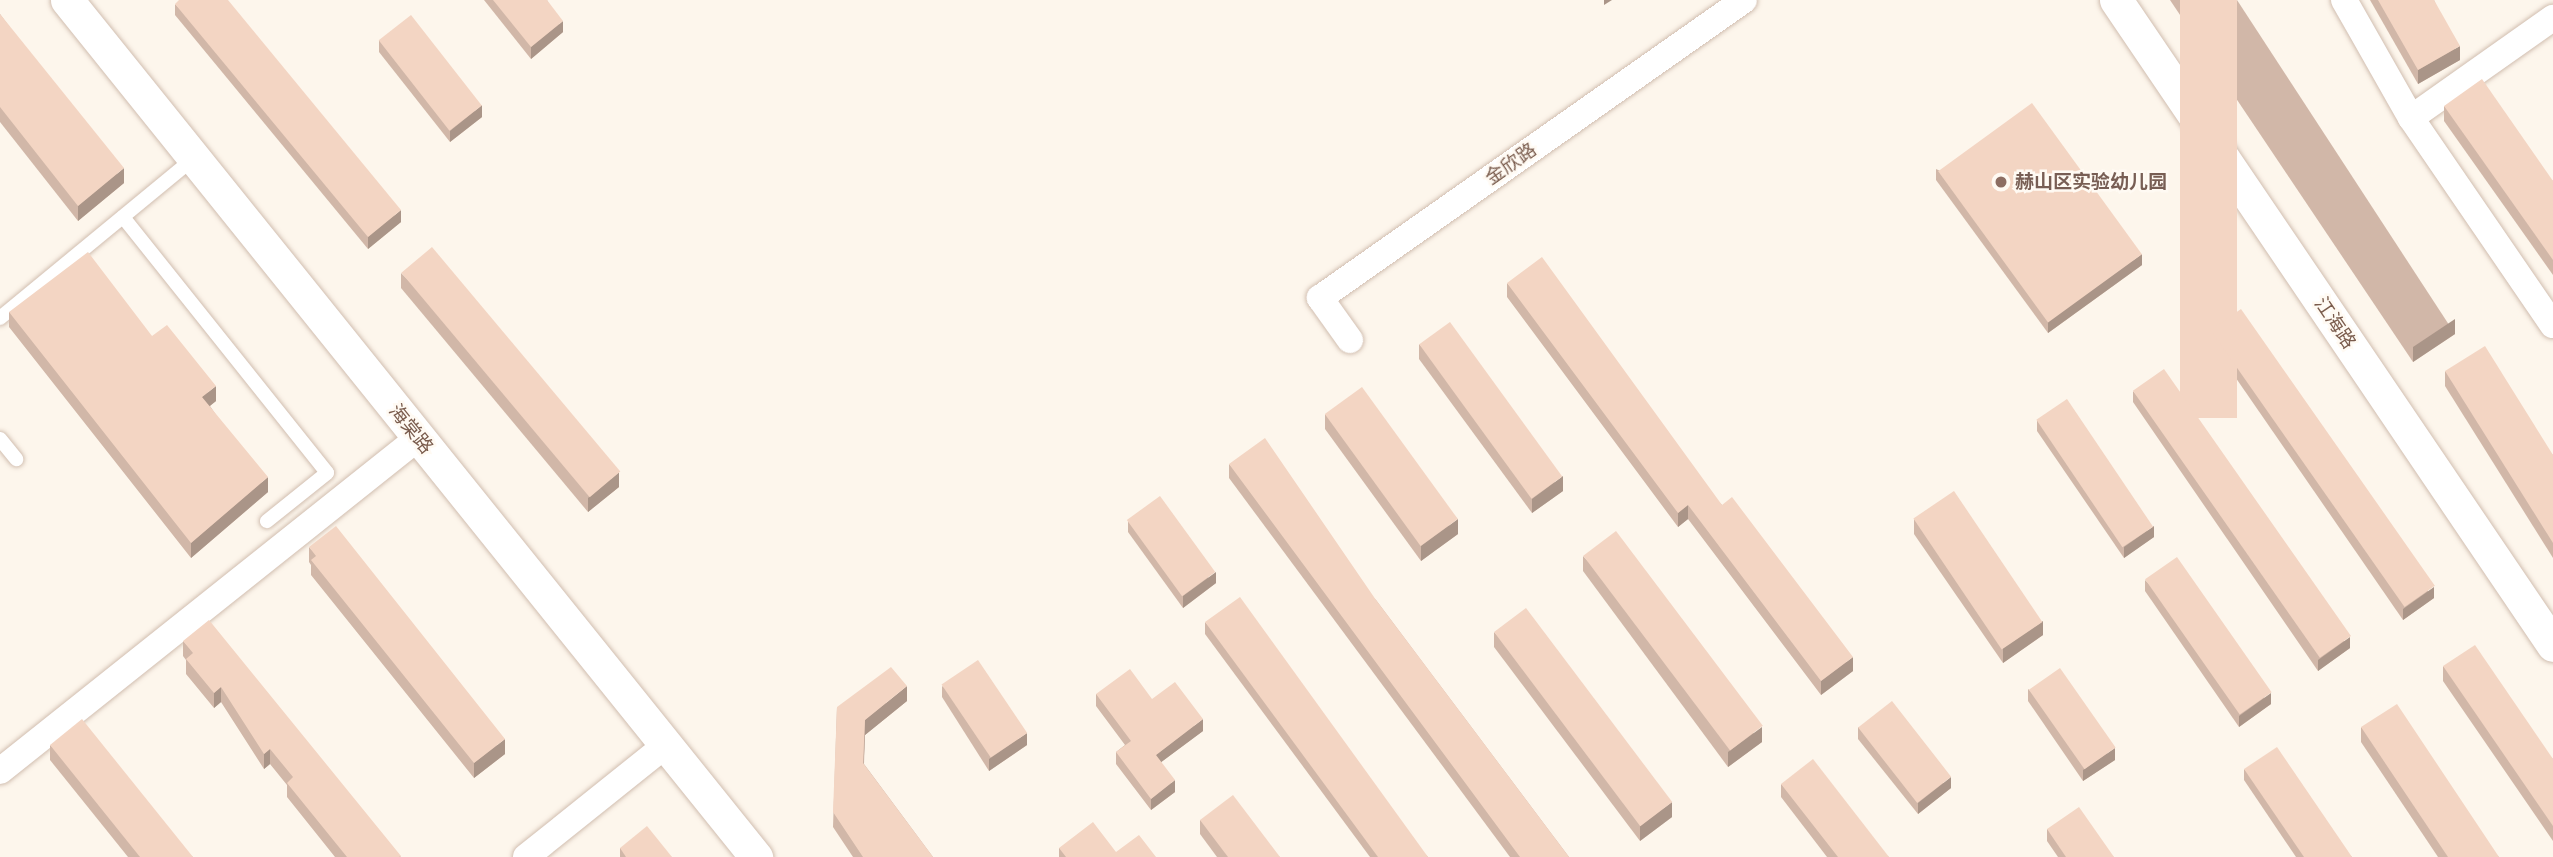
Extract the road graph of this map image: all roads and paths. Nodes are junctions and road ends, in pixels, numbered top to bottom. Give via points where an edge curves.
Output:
1 (67, 0) edge
2 (1744, 0) edge
3 (2116, 0) edge
4 (2344, 0) edge
5 (2553, 18) edge
6 (2411, 118) junction
7 (194, 158) junction
8 (123, 217) junction
9 (0, 318) edge
10 (2553, 325) edge
11 (1350, 340) dead end
12 (418, 438) junction
13 (0, 439) edge
14 (16, 459) dead end
15 (267, 522) dead end
16 (2553, 645) edge
17 (666, 745) junction
18 (0, 771) edge
19 (526, 857) edge
20 (756, 857) edge

1 - 7 street, 海棠路
2 - 11 street, 金欣路 via 1321,298
3 - 16 street, 江海路
4 - 6 street
5 - 6 street
6 - 10 street
7 - 8 lane
7 - 12 street, 海棠路
8 - 9 lane
8 - 15 lane via 327,473
12 - 17 street, 海棠路
12 - 18 street
13 - 14 lane
17 - 19 street
17 - 20 street, 海棠路

